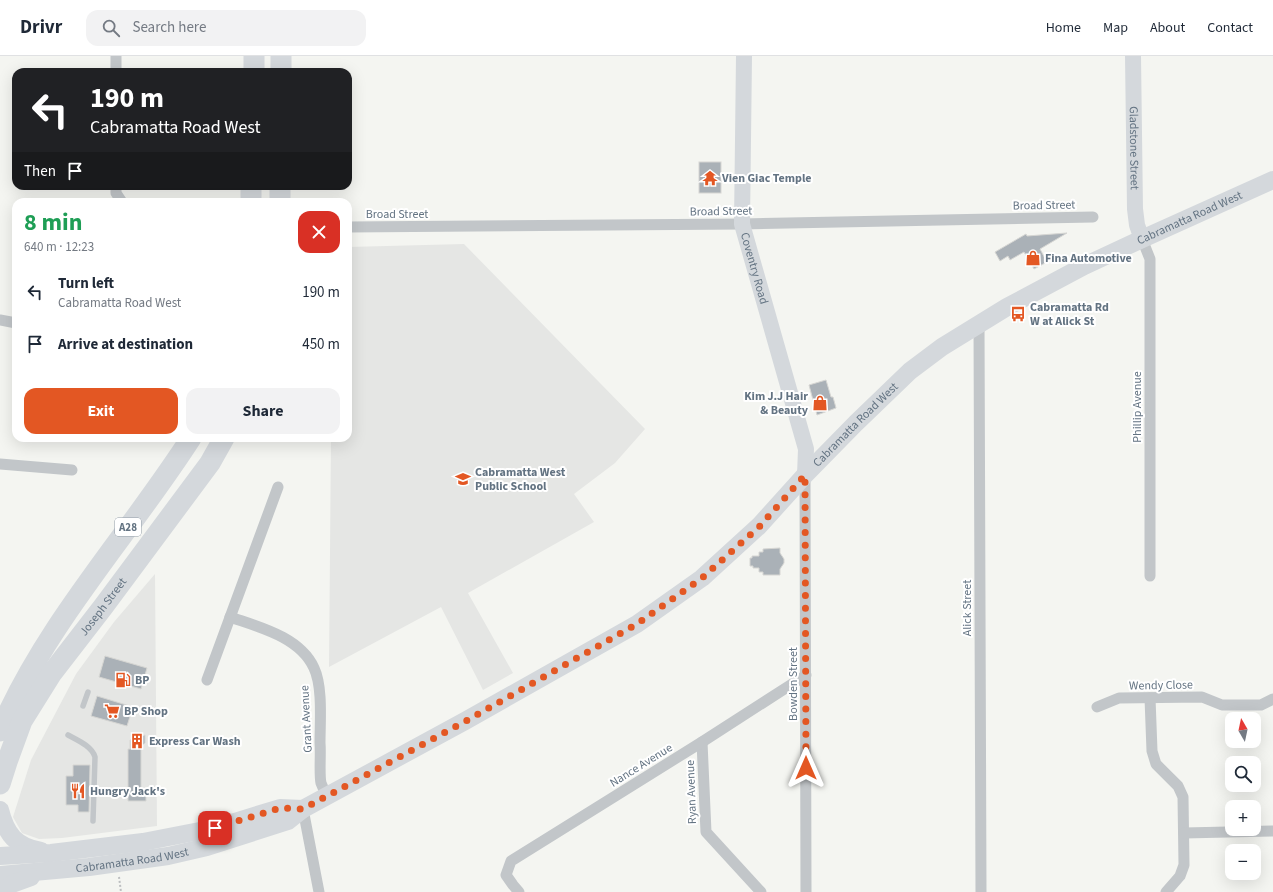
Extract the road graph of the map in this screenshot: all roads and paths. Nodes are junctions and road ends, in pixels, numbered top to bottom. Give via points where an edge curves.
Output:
1 (116, 56) edge
2 (254, 56) edge
3 (281, 56) edge
4 (744, 56) edge
5 (1133, 56) edge
6 (116, 68) edge
7 (254, 68) edge
8 (281, 68) edge
9 (1273, 180) edge
10 (1093, 218) dead end
11 (742, 224) junction
12 (352, 227) edge
13 (1142, 239) junction
14 (0, 320) edge
15 (12, 322) edge
16 (978, 324) junction
17 (188, 442) edge
18 (222, 442) edge
19 (0, 464) edge
20 (72, 470) dead end
21 (805, 475) junction
22 (278, 487) dead end
23 (1150, 576) dead end
24 (230, 617) junction
25 (806, 674) junction
26 (206, 680) dead end
27 (88, 692) dead end
28 (1150, 698) junction
29 (1273, 700) edge
30 (83, 706) dead end
31 (1096, 706) dead end
32 (0, 731) edge
33 (68, 736) dead end
34 (702, 742) junction
35 (0, 784) edge
36 (327, 797) junction
37 (303, 809) junction
38 (0, 810) edge
39 (93, 821) dead end
40 (1273, 831) edge
41 (1184, 833) junction
42 (52, 853) junction
43 (0, 856) edge
44 (44, 871) junction
45 (0, 874) edge
46 (118, 878) dead end
47 (516, 889) edge
48 (3, 892) edge
49 (121, 892) edge
50 (319, 892) edge
51 (760, 892) edge
52 (806, 892) edge
53 (981, 892) edge
54 (1166, 892) edge

1 - 6 street
2 - 7 highway
3 - 8 highway
4 - 11 street, Coventry Road
5 - 13 street, Gladstone Street via 1135,209
9 - 13 main road, Cabramatta Road West
10 - 11 street, Broad Street
11 - 12 street, Broad Street
11 - 21 street, Coventry Road via 806,449
13 - 16 main road, Cabramatta Road West via 1084,266
13 - 23 street, Phillip Avenue via 1150,259
14 - 15 street
16 - 21 main road, Cabramatta Road West via 910,371
16 - 53 street, Alick Street
17 - 32 highway, Joseph Street / A28 via 64,616 10,708
18 - 35 highway, Joseph Street / A28 via 210,463 52,673 22,721
19 - 20 street
21 - 25 street, Bowden Street
21 - 36 main road, Cabramatta Road West via 760,526 725,558 702,578 637,624
22 - 24 street
24 - 26 street
24 - 36 street, Grant Avenue via 269,631 292,643 304,652 314,668 320,708 321,782
25 - 34 street, Nance Avenue
25 - 52 street, Bowden Street
27 - 30 lane
28 - 29 street, Wendy Close via 1202,697 1222,705 1261,705
28 - 31 street, Wendy Close via 1119,698
28 - 41 street via 1152,752 1156,764 1178,786 1183,796
33 - 39 lane via 94,752
34 - 47 street, Nance Avenue via 511,861 506,875
34 - 51 street, Ryan Avenue via 706,832
36 - 37 main road, Cabramatta Road West
37 - 42 main road, Cabramatta Road West via 280,808 215,828
37 - 44 main road, Cabramatta Road West via 288,821 207,847 146,860
37 - 50 street
38 - 42 main road via 5,827 14,839 26,847
40 - 41 street
41 - 54 street via 1184,865 1180,876
42 - 43 main road, Cabramatta Road West
44 - 45 main road, Cabramatta Road West
44 - 48 main road via 12,884
46 - 49 path

